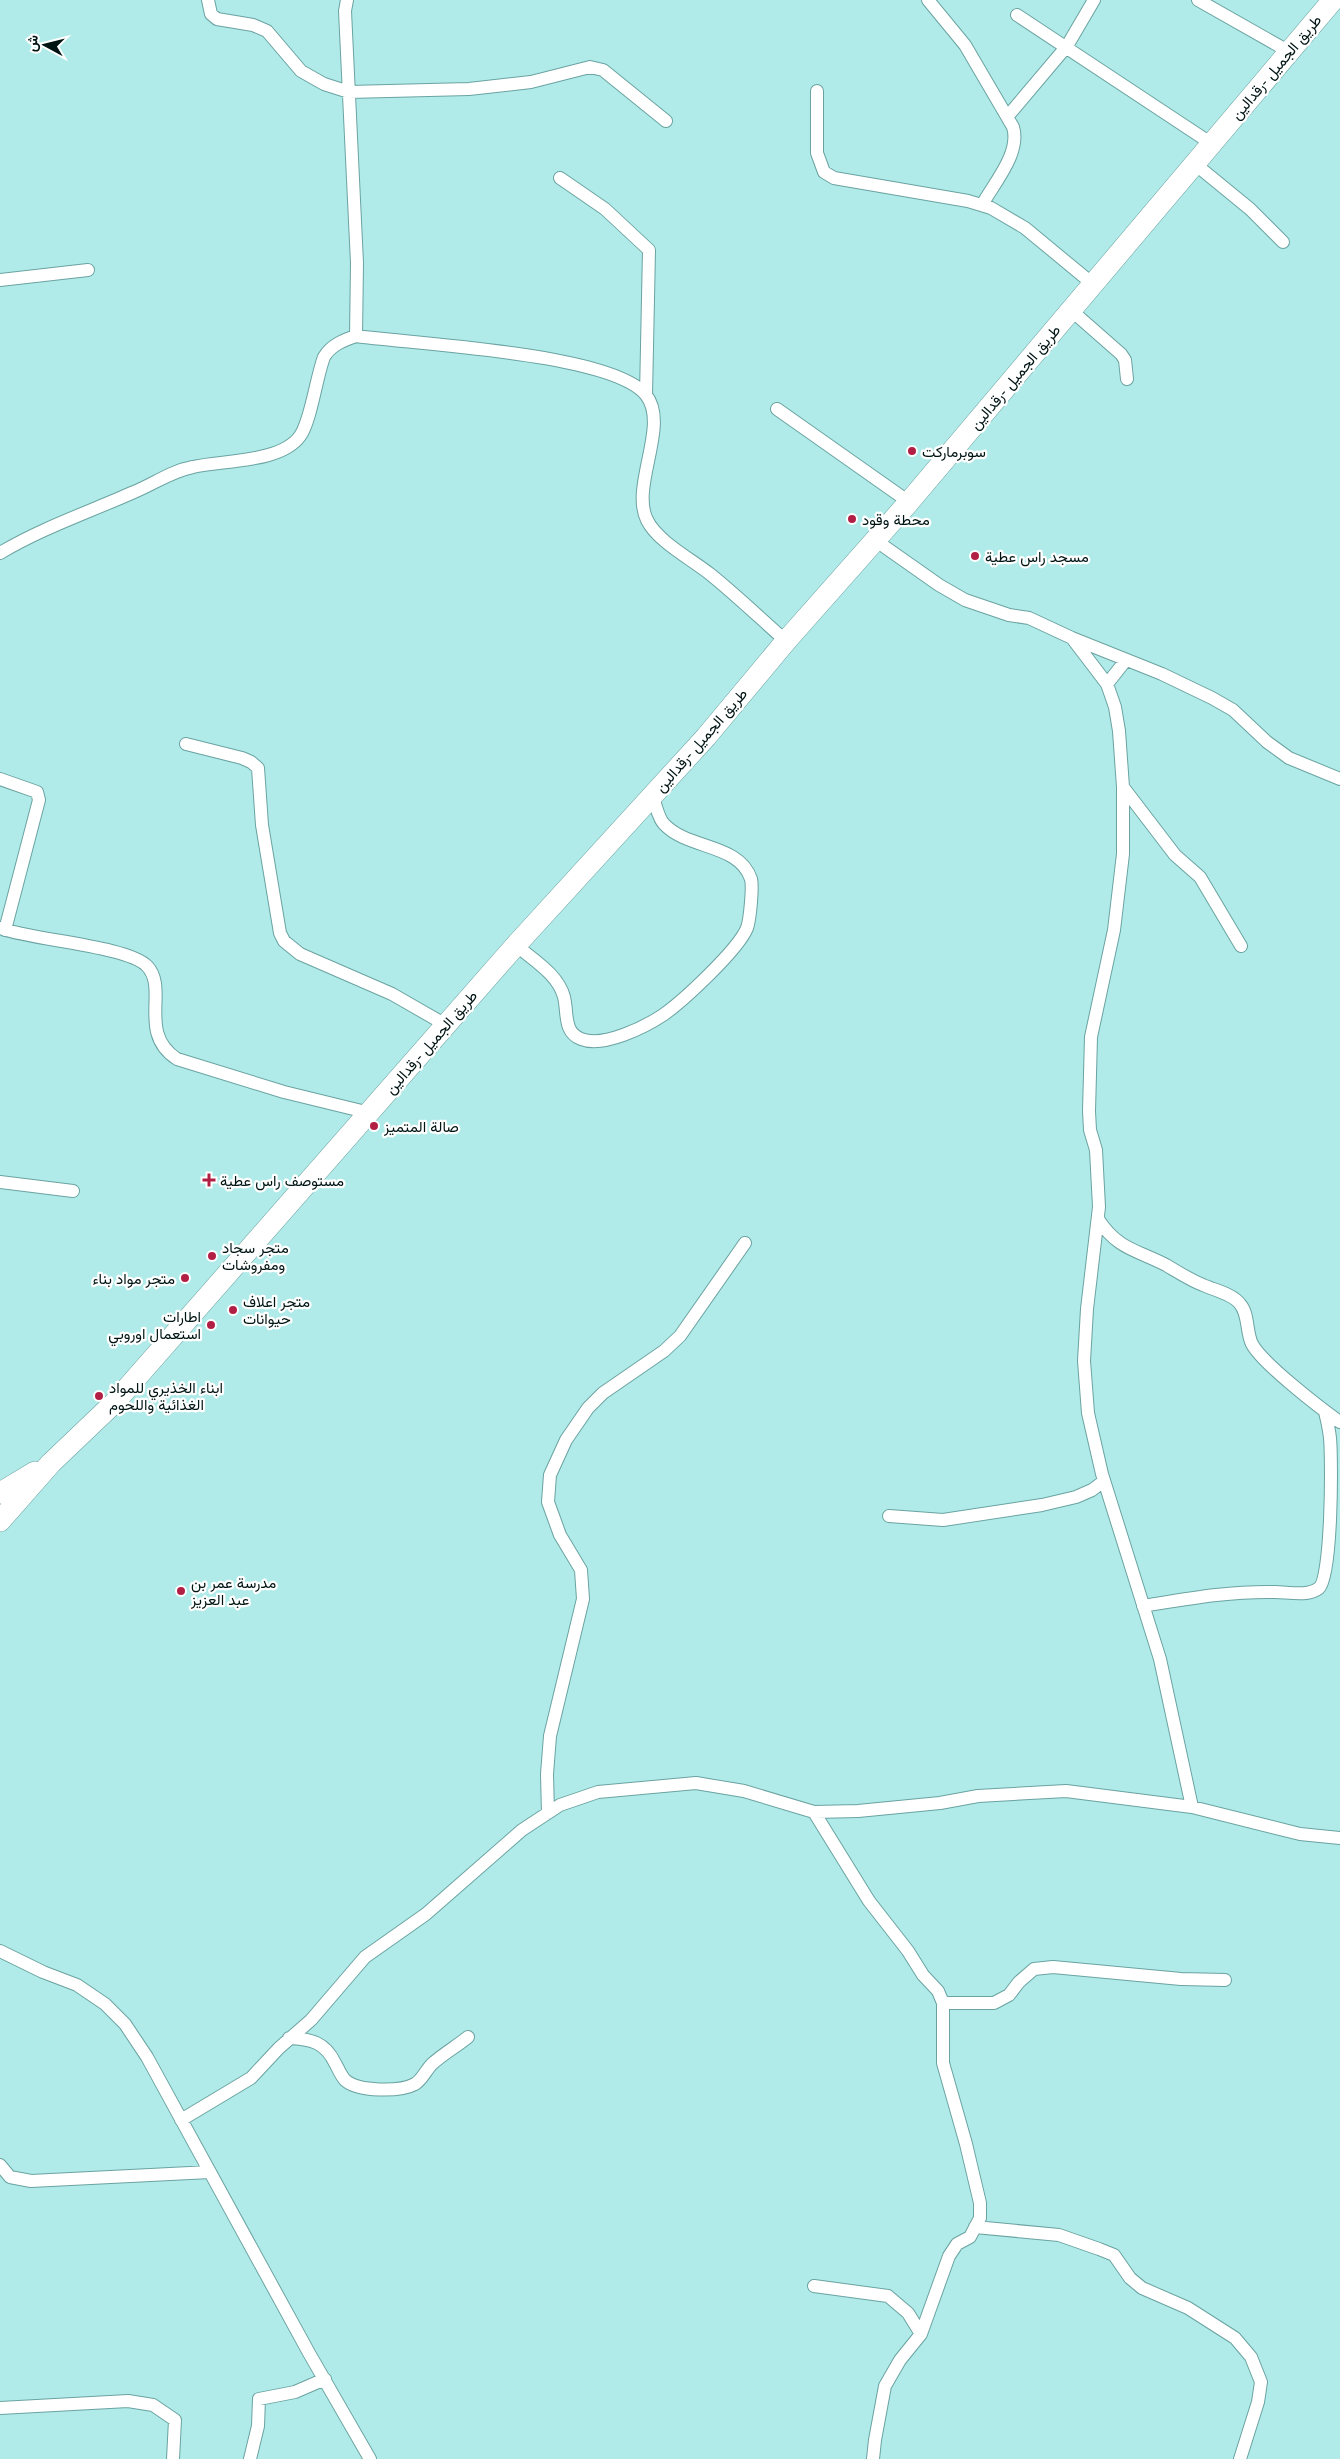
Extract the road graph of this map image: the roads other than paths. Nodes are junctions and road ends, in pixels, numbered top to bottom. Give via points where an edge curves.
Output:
1 (208, 0) edge
2 (347, 0) edge
3 (928, 0) edge
4 (1094, 0) edge
5 (1198, 0) edge
6 (1333, 0) edge
7 (1017, 15) dead end
8 (1067, 46) junction
9 (1288, 51) junction
10 (817, 91) dead end
11 (349, 92) junction
12 (1007, 117) junction
13 (666, 121) dead end
14 (1212, 144) junction
15 (1195, 164) junction
16 (560, 178) dead end
17 (982, 205) junction
18 (1283, 242) dead end
19 (88, 270) dead end
20 (0, 280) edge
21 (1094, 285) junction
22 (1072, 311) junction
23 (356, 336) junction
24 (1127, 379) dead end
25 (646, 395) junction
26 (777, 409) dead end
27 (909, 502) junction
28 (875, 540) junction
29 (0, 553) edge
30 (1072, 638) junction
31 (786, 642) junction
32 (1126, 660) junction
33 (1107, 684) junction
34 (186, 744) dead end
35 (0, 779) edge
36 (1340, 779) edge
37 (1123, 787) junction
38 (652, 796) junction
39 (3, 929) edge
40 (516, 945) junction
41 (1241, 946) dead end
42 (446, 1025) junction
43 (370, 1113) junction
44 (0, 1182) edge
45 (73, 1191) dead end
46 (1098, 1219) junction
47 (745, 1244) dead end
48 (1325, 1412) junction
49 (1340, 1422) edge
50 (51, 1463) junction
51 (1104, 1481) junction
52 (0, 1493) edge
53 (889, 1516) dead end
54 (0, 1521) edge
55 (1143, 1606) junction
56 (1192, 1808) junction
57 (814, 1812) junction
58 (548, 1813) junction
59 (1340, 1838) edge
60 (0, 1951) edge
61 (1224, 1980) dead end
62 (943, 2003) junction
63 (468, 2037) dead end
64 (289, 2038) junction
65 (181, 2120) junction
66 (0, 2165) edge
67 (210, 2172) junction
68 (10, 2177) junction
69 (0, 2187) edge
70 (975, 2227) junction
71 (814, 2286) dead end
72 (921, 2334) junction
73 (325, 2379) junction
74 (0, 2408) edge
75 (173, 2459) edge
76 (250, 2459) edge
77 (370, 2459) edge
78 (873, 2459) edge
79 (1240, 2459) edge

1 - 11 street via 211,14 217,19 253,24 267,32 301,71 324,84
2 - 11 street
3 - 12 street via 965,45
4 - 8 street
5 - 9 street
6 - 9 main road, طريق الجميل -رقدالين
7 - 8 street
8 - 12 street
8 - 14 street
9 - 14 main road, طريق الجميل -رقدالين
10 - 17 street via 817,153 824,172 834,178
11 - 13 street via 469,89 531,82 590,67 603,70
11 - 23 street
12 - 17 street via 1016,137 1015,146
14 - 15 main road, طريق الجميل -رقدالين
15 - 18 street via 1250,209
15 - 21 main road, طريق الجميل -رقدالين
16 - 25 street via 605,209 649,250
17 - 21 street via 1025,228
19 - 20 street
21 - 22 main road, طريق الجميل -رقدالين
22 - 24 street via 1126,360
22 - 27 main road, طريق الجميل -رقدالين
23 - 25 street via 524,354 611,375
23 - 29 street via 329,350 324,357 305,426 299,438 284,449 259,458 176,471 146,487 24,538
25 - 31 street via 652,413 653,435 642,502 646,519 654,532 710,574
26 - 27 street
27 - 28 main road, طريق الجميل -رقدالين
28 - 30 street via 964,600 1029,618
28 - 31 main road, طريق الجميل -رقدالين
30 - 32 street
30 - 33 street
31 - 38 main road, طريق الجميل -رقدالين
32 - 33 street
32 - 36 street via 1212,698 1233,710 1267,742 1290,758
33 - 37 street via 1116,715
34 - 42 street via 242,758 258,768 262,825 284,941 300,954 392,994
35 - 39 street via 37,792 39,800
37 - 41 street via 1175,855 1200,877
37 - 46 street via 1123,854 1114,930 1091,1037 1088,1111 1098,1168
38 - 40 main road, طريق الجميل -رقدالين
38 - 40 street via 663,823 680,836 730,855 746,867 752,882 747,927 732,951 664,1015 634,1032 584,1040 573,1036 567,1024 564,996 557,980
39 - 43 street via 117,953 146,965 153,975 159,1042 177,1059 284,1092
40 - 42 main road, طريق الجميل -رقدالين
42 - 43 main road, طريق الجميل -رقدالين
43 - 50 main road, طريق الجميل -رقدالين via 115,1402
44 - 45 street
46 - 48 street via 1117,1242 1240,1304 1259,1354
46 - 51 street via 1084,1361 1088,1413
47 - 58 street via 680,1336 588,1408 566,1440 550,1475 548,1502 560,1535 581,1570 583,1600 550,1736
48 - 49 street
48 - 55 street via 1330,1438 1330,1500 1328,1558 1320,1587 1309,1593 1204,1595
50 - 52 main road
50 - 54 main road
51 - 53 street via 1076,1497 1022,1508 943,1520
51 - 55 street
55 - 56 street via 1160,1659
56 - 57 street via 1066,1791 978,1796 858,1811
56 - 59 street via 1300,1834
57 - 58 street via 744,1791 696,1783 598,1792 560,1805
57 - 62 street via 869,1901 938,1991
58 - 64 street via 522,1830 426,1914 365,1958 311,2020
60 - 65 street via 77,1985 105,2004 125,2024 147,2057
61 - 62 street via 1053,1967 1034,1969 1009,1995 994,2003
62 - 70 street via 943,2063 980,2203 980,2218
63 - 64 street via 432,2064 417,2083 404,2089 358,2086 345,2080 330,2052 321,2045 311,2039
64 - 65 street via 251,2078
65 - 67 street
66 - 68 street
67 - 68 street via 31,2182
67 - 73 street
68 - 69 street
70 - 72 street via 970,2237 957,2244 949,2256
70 - 79 street via 1059,2235 1114,2255 1130,2278 1142,2288 1188,2308 1235,2338 1251,2357 1261,2382
71 - 72 street via 888,2296 908,2313
72 - 78 street via 900,2360 886,2386
73 - 76 street via 296,2392 258,2399 258,2426
73 - 77 street
74 - 75 street via 128,2401 153,2405 175,2420

